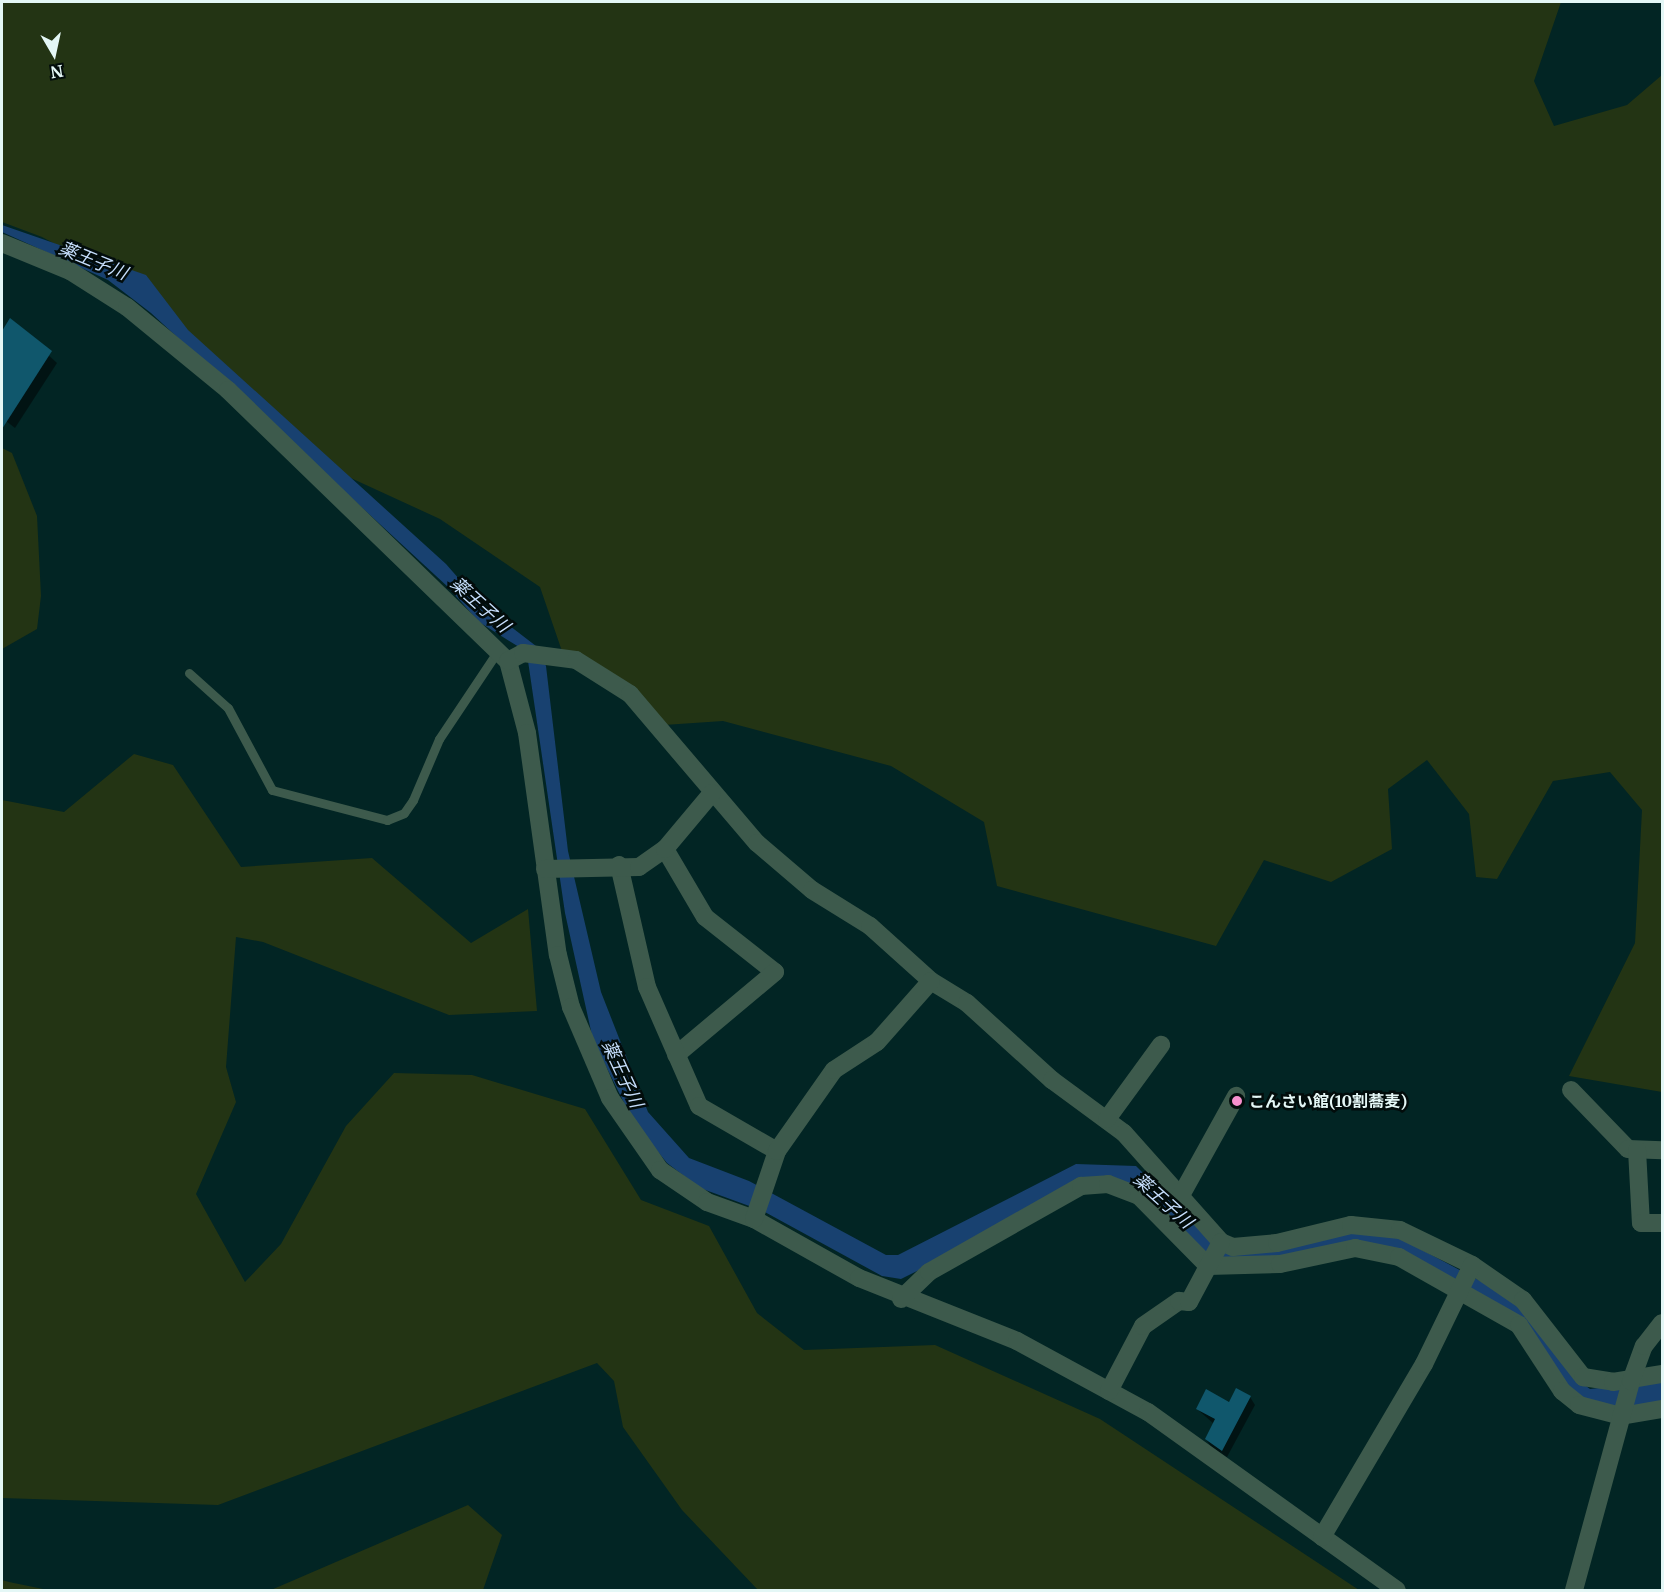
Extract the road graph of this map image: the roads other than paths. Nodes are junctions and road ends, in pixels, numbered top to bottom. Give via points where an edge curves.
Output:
1 (2, 243) edge
2 (510, 654) junction
3 (189, 673) dead end
4 (712, 793) junction
5 (665, 849) junction
6 (619, 866) junction
7 (545, 869) junction
8 (931, 981) junction
9 (1161, 1045) dead end
10 (676, 1055) junction
11 (1570, 1090) dead end
12 (1236, 1096) dead end
13 (1107, 1119) junction
14 (1637, 1150) junction
15 (1662, 1150) edge
16 (777, 1151) junction
17 (1158, 1172) junction
18 (1139, 1196) junction
19 (1179, 1199) junction
20 (754, 1215) junction
21 (1662, 1223) edge
22 (1408, 1233) junction
23 (1221, 1242) junction
24 (1277, 1243) junction
25 (1399, 1257) junction
26 (1280, 1264) junction
27 (1472, 1265) junction
28 (1208, 1266) junction
29 (1460, 1289) junction
30 (901, 1299) junction
31 (1662, 1323) edge
32 (1662, 1374) edge
33 (1631, 1381) junction
34 (1109, 1391) junction
35 (1662, 1409) edge
36 (1621, 1416) junction
37 (1322, 1537) junction
38 (1397, 1590) edge
39 (1574, 1590) edge

1 - 2 street via 70,271 127,307 228,390
2 - 3 lane via 440,739 404,813 387,820 272,790 228,708
2 - 4 street via 548,653 600,672 630,694
2 - 7 street via 527,734
4 - 5 street
4 - 8 street via 812,890 870,926
5 - 6 street via 639,867
5 - 10 street via 705,917 776,972
6 - 7 street via 584,864
6 - 10 street via 647,987
7 - 20 street via 571,1007 592,1065 634,1139 685,1190
8 - 13 street via 967,1003 1052,1080
8 - 16 street via 877,1042 834,1070
9 - 13 street
10 - 16 street via 699,1106
11 - 14 street via 1628,1149
12 - 19 street
13 - 17 street
14 - 15 street
14 - 21 street via 1641,1223
16 - 20 street
17 - 18 street
17 - 19 street
18 - 28 street
18 - 30 street via 1108,1184 1081,1186 929,1272
19 - 23 street
20 - 30 street
22 - 24 street via 1351,1225
22 - 25 street
22 - 27 street
23 - 24 street via 1233,1246
23 - 28 street
24 - 26 street
25 - 26 street via 1355,1248
25 - 29 street
26 - 28 street
27 - 29 street
27 - 33 street via 1546,1323 1583,1377
28 - 34 street via 1189,1302 1179,1301 1143,1326
29 - 36 street via 1519,1325 1562,1392 1579,1405
29 - 37 street via 1424,1364
30 - 34 street via 990,1329
31 - 33 street via 1644,1346
32 - 33 street
33 - 36 street
34 - 37 street via 1148,1412
35 - 36 street
36 - 39 street
37 - 38 street

